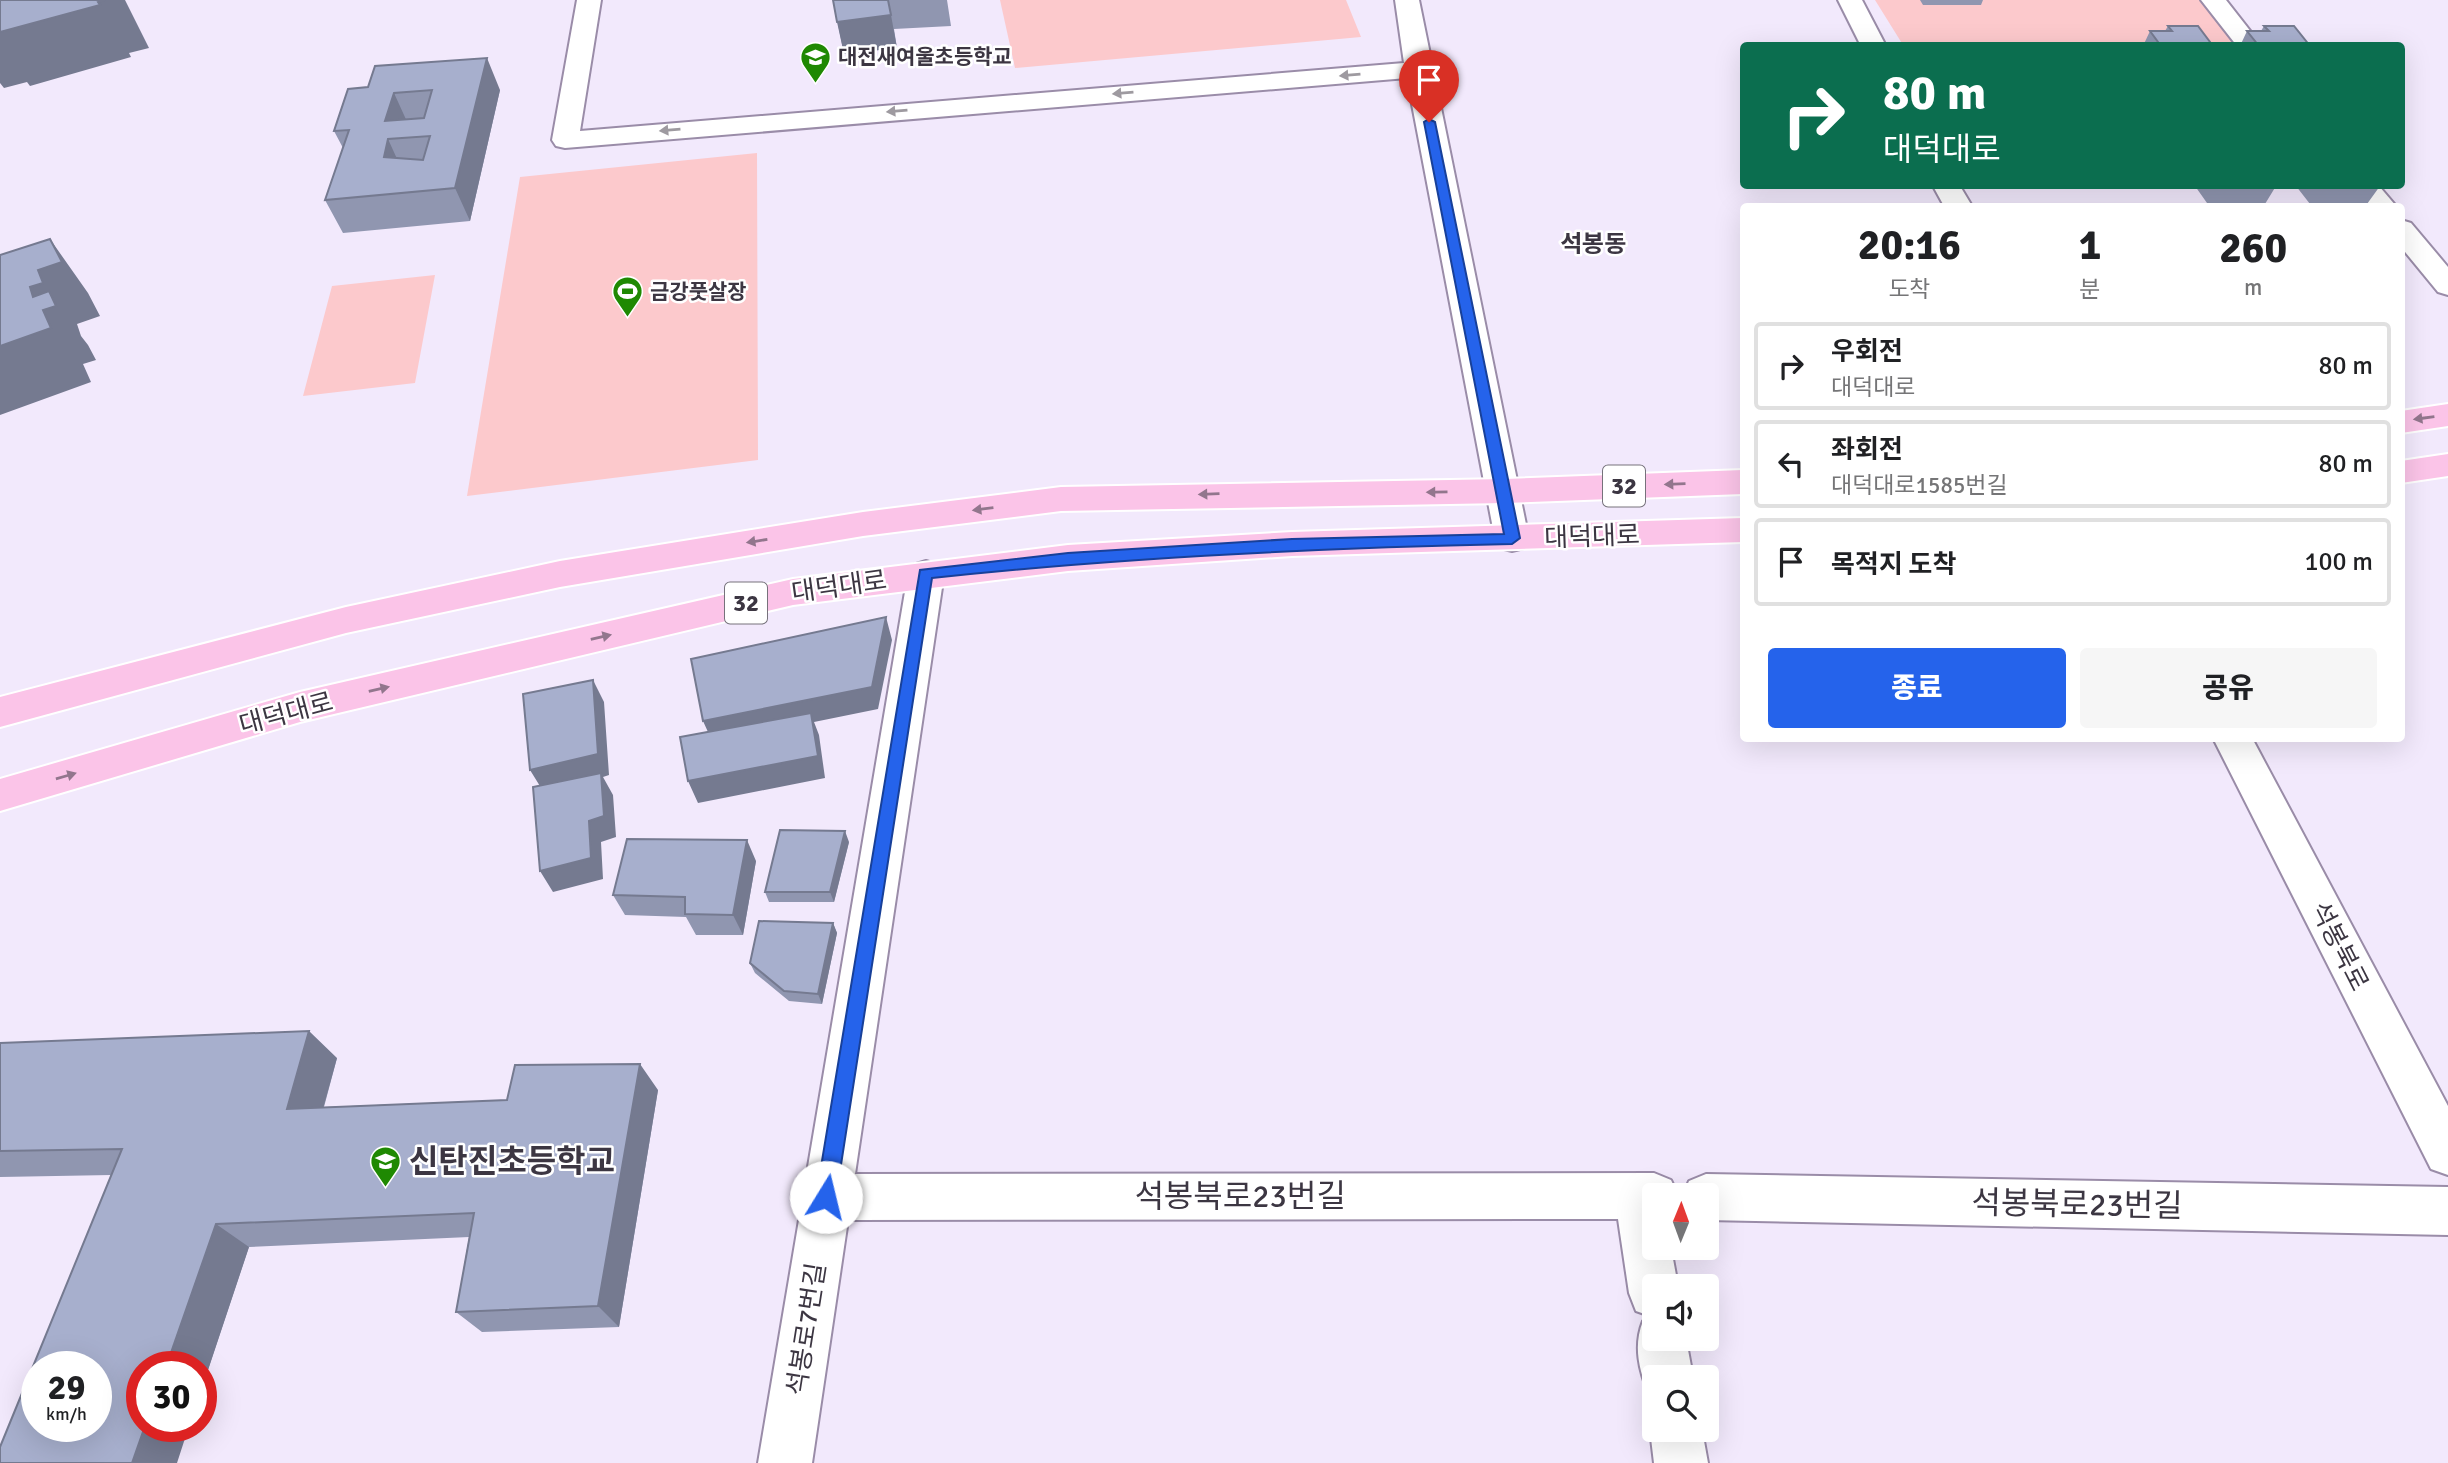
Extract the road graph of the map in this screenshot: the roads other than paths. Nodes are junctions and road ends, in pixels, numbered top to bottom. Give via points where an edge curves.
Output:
1 (589, 0) edge
2 (1408, 0) edge
3 (1850, 0) edge
4 (2213, 0) edge
5 (1872, 42) edge
6 (2247, 42) edge
7 (1418, 69) junction
8 (2368, 189) edge
9 (2379, 203) edge
10 (2405, 234) edge
11 (2448, 286) edge
12 (2448, 415) edge
13 (2405, 421) edge
14 (2448, 465) edge
15 (2405, 471) edge
16 (1740, 482) edge
17 (1505, 491) junction
18 (1740, 530) edge
19 (1512, 538) junction
20 (926, 574) junction
21 (0, 712) edge
22 (2234, 742) edge
23 (0, 795) edge
24 (2448, 1153) edge
25 (1642, 1196) edge
26 (826, 1197) junction
27 (1719, 1197) edge
28 (2448, 1210) edge
29 (1678, 1442) edge
30 (785, 1463) edge
31 (1681, 1463) edge

7 -> 1 street via 565,140
2 - 7 street
3 - 5 street
4 - 6 street
7 - 17 street
8 - 9 street
10 - 11 street
12 -> 13 main road
14 - 15 main road
16 -> 17 main road, 대덕대로 / 32
17 - 19 street
17 -> 21 main road, 대덕대로 / 32 via 1062,499 863,524 533,579 346,620
18 - 19 main road, 대덕대로 / 32
19 - 20 main road, 대덕대로 / 32 via 1292,544 1068,558
23 -> 20 main road, 대덕대로 / 32 via 300,707 793,592
20 - 26 street, 석봉로7번길
22 - 24 street, 석봉북로
25 - 26 street, 석봉북로23번길
26 - 30 street, 석봉로7번길
27 - 28 street, 석봉북로23번길
29 - 31 street

